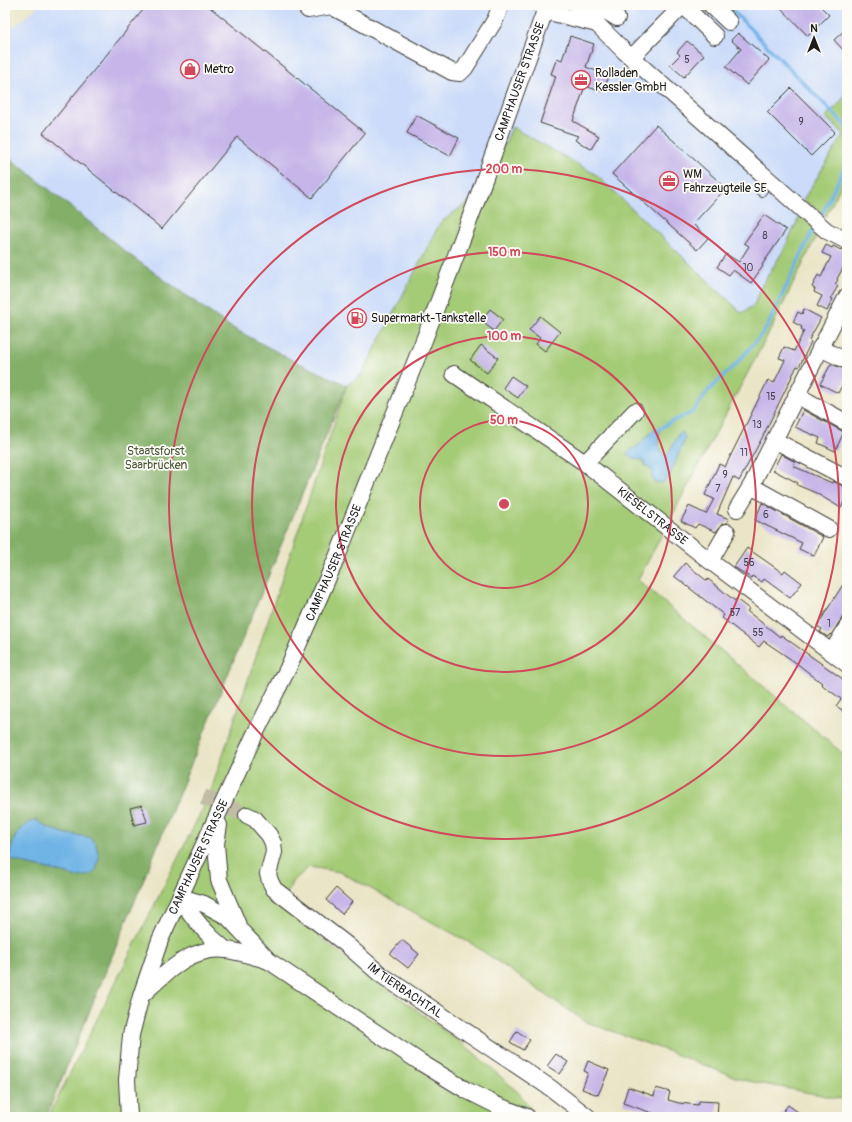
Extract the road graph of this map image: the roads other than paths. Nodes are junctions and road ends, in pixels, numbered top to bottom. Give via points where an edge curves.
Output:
1 (304, 5) edge
2 (501, 5) edge
3 (577, 5) edge
4 (596, 5) edge
5 (546, 8) edge
6 (617, 18) dead end
7 (708, 19) tunnel mouth
8 (598, 25) junction
9 (632, 57) junction
10 (847, 241) edge
11 (846, 299) edge
12 (820, 348) junction
13 (847, 361) edge
14 (454, 374) dead end
15 (796, 395) junction
16 (635, 411) dead end
17 (847, 423) edge
18 (774, 440) junction
19 (585, 463) junction
20 (847, 478) edge
21 (751, 486) junction
22 (737, 509) dead end
23 (829, 529) dead end
24 (727, 532) dead end
25 (710, 561) junction
26 (847, 627) edge
27 (832, 652) junction
28 (847, 664) edge
29 (222, 806) junction
30 (247, 815) tunnel mouth
31 (180, 897) junction
32 (239, 928) junction
33 (226, 950) junction
34 (269, 961) junction
35 (141, 996) junction
36 (129, 1117) edge
37 (527, 1117) edge
38 (588, 1117) edge

1 - 2 street via 308,10 330,6 452,72 460,73 495,20
3 - 8 street via 594,18
4 - 6 street
5 - 8 street
5 - 29 street, CAMPHAUSER STRASSE via 475,205 386,437 311,618
7 - 9 street
8 - 9 street
9 - 10 street via 827,231
11 - 12 street
12 - 13 street
12 - 15 street
14 - 19 street, KIESELSTRASSE
15 - 17 street
15 - 18 street
16 - 19 street
18 - 20 street
18 - 21 street
19 - 25 street, KIESELSTRASSE
21 - 22 street
21 - 23 street
24 - 25 street
25 - 27 street, KIESELSTRASSE
26 - 27 street
27 - 28 street, KIESELSTRASSE
29 - 31 street, CAMPHAUSER STRASSE
29 - 32 street via 216,844 219,880
30 - 38 street, IM TIERBACHTAL via 255,819 273,843 274,852 268,874 274,889 348,945 380,974 552,1089
31 - 32 street via 204,904 228,918
31 - 33 street via 188,912
31 - 35 street, CAMPHAUSER STRASSE via 160,940
32 - 34 street
33 - 34 street
33 - 35 street via 187,957
34 - 37 street via 466,1090 496,1106
35 - 36 street, CAMPHAUSER STRASSE via 128,1058

